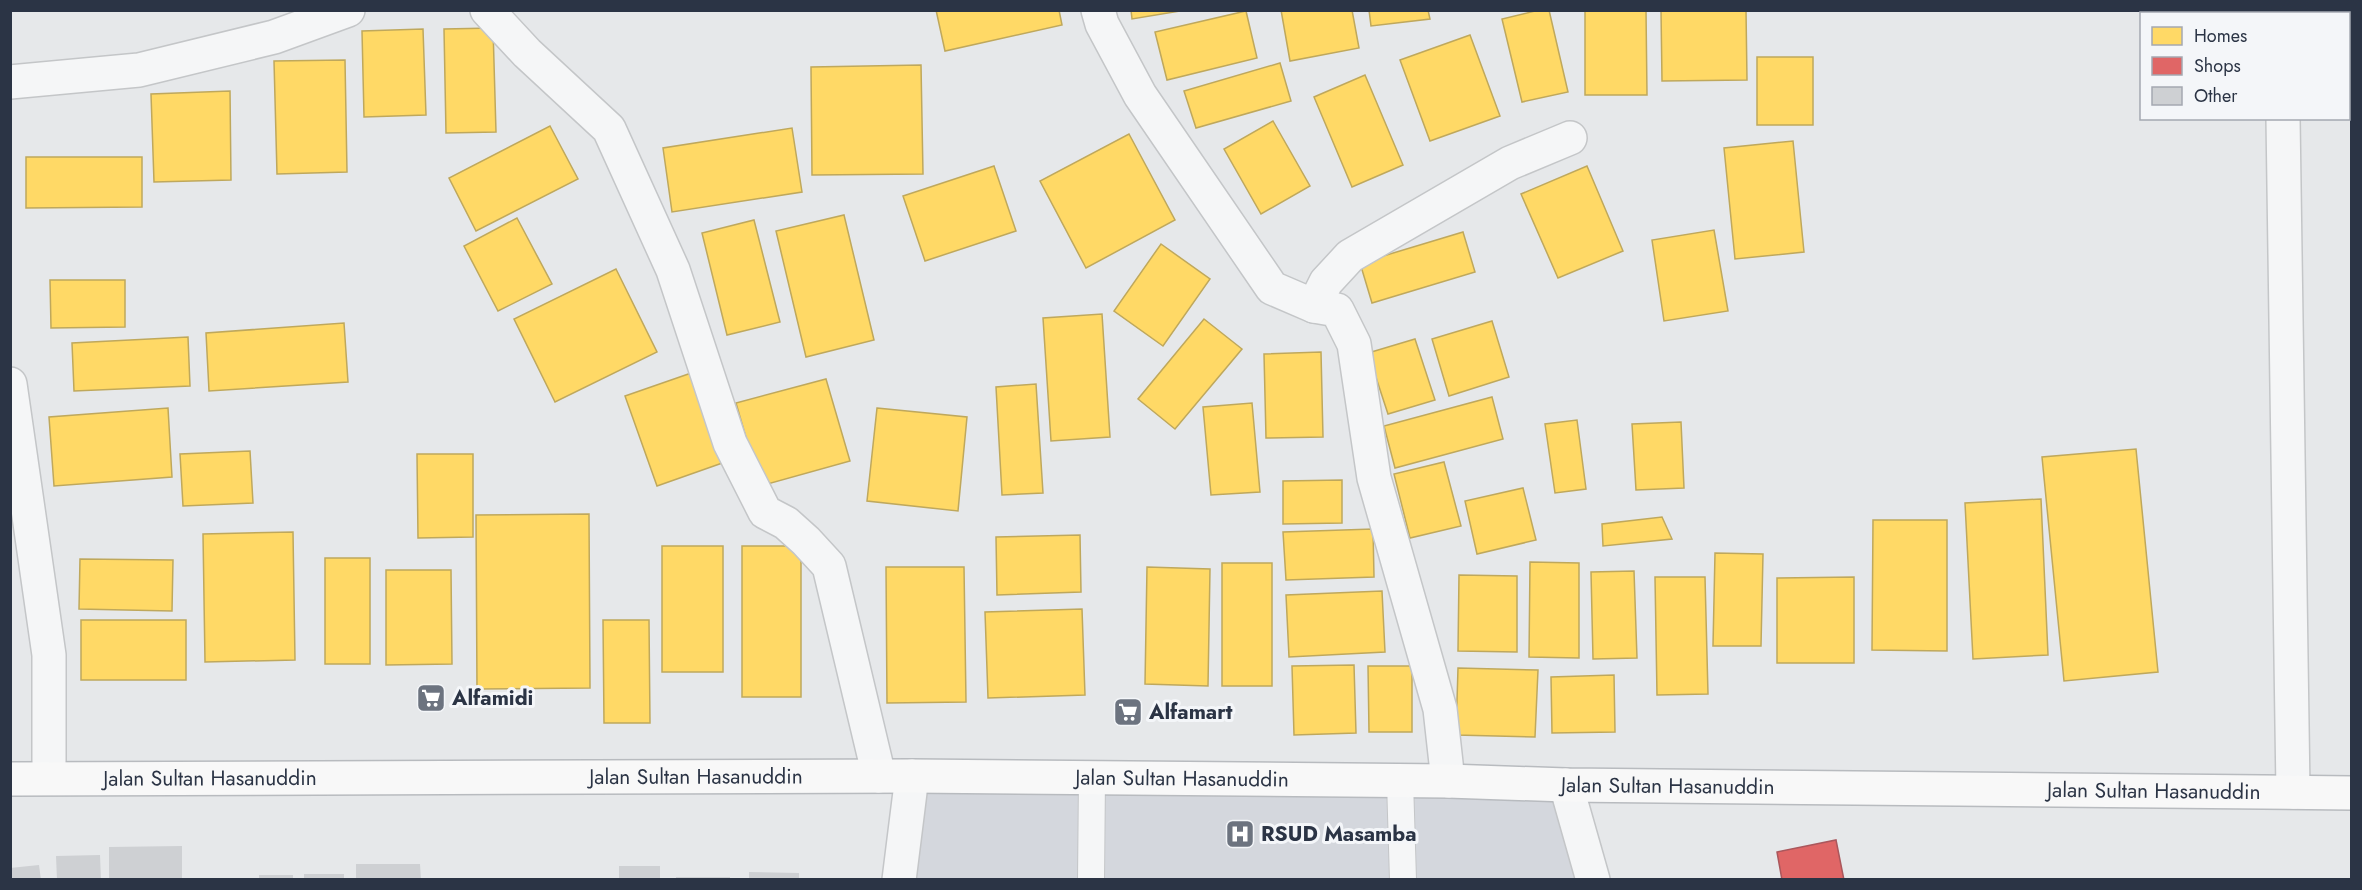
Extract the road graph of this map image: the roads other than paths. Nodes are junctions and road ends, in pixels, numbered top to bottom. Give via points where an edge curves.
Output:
1 (348, 10) edge
2 (487, 10) edge
3 (1098, 10) edge
4 (10, 82) edge
5 (2283, 120) edge
6 (1570, 138) dead end
7 (1314, 306) junction
8 (10, 384) edge
9 (879, 776) junction
10 (912, 776) junction
11 (49, 778) junction
12 (1092, 778) junction
13 (10, 779) edge
14 (1400, 781) junction
15 (1448, 781) junction
16 (1566, 785) junction
17 (2293, 792) junction
18 (2352, 793) edge
19 (899, 879) edge
20 (1091, 879) edge
21 (1403, 879) edge
22 (1593, 879) edge

1 - 4 street via 274,37 139,70
2 - 9 street via 609,129 673,270 730,443 765,512 786,523 829,566
3 - 7 street via 1140,95 1272,288
5 - 17 street
6 - 7 street via 1510,162 1350,256 1326,282
7 - 15 street via 1337,310 1353,344 1374,478 1440,709
8 - 11 street via 49,655
9 - 10 highway, Jalan Sultan Hasanuddin
9 - 11 highway, Jalan Sultan Hasanuddin
10 - 12 highway, Jalan Sultan Hasanuddin
10 - 19 street
11 - 13 highway, Jalan Sultan Hasanuddin
12 - 14 highway, Jalan Sultan Hasanuddin
12 - 20 lane
14 - 15 highway, Jalan Sultan Hasanuddin
14 - 21 lane
15 - 16 highway, Jalan Sultan Hasanuddin
16 - 17 highway, Jalan Sultan Hasanuddin
16 - 22 street
17 - 18 highway, Jalan Sultan Hasanuddin

